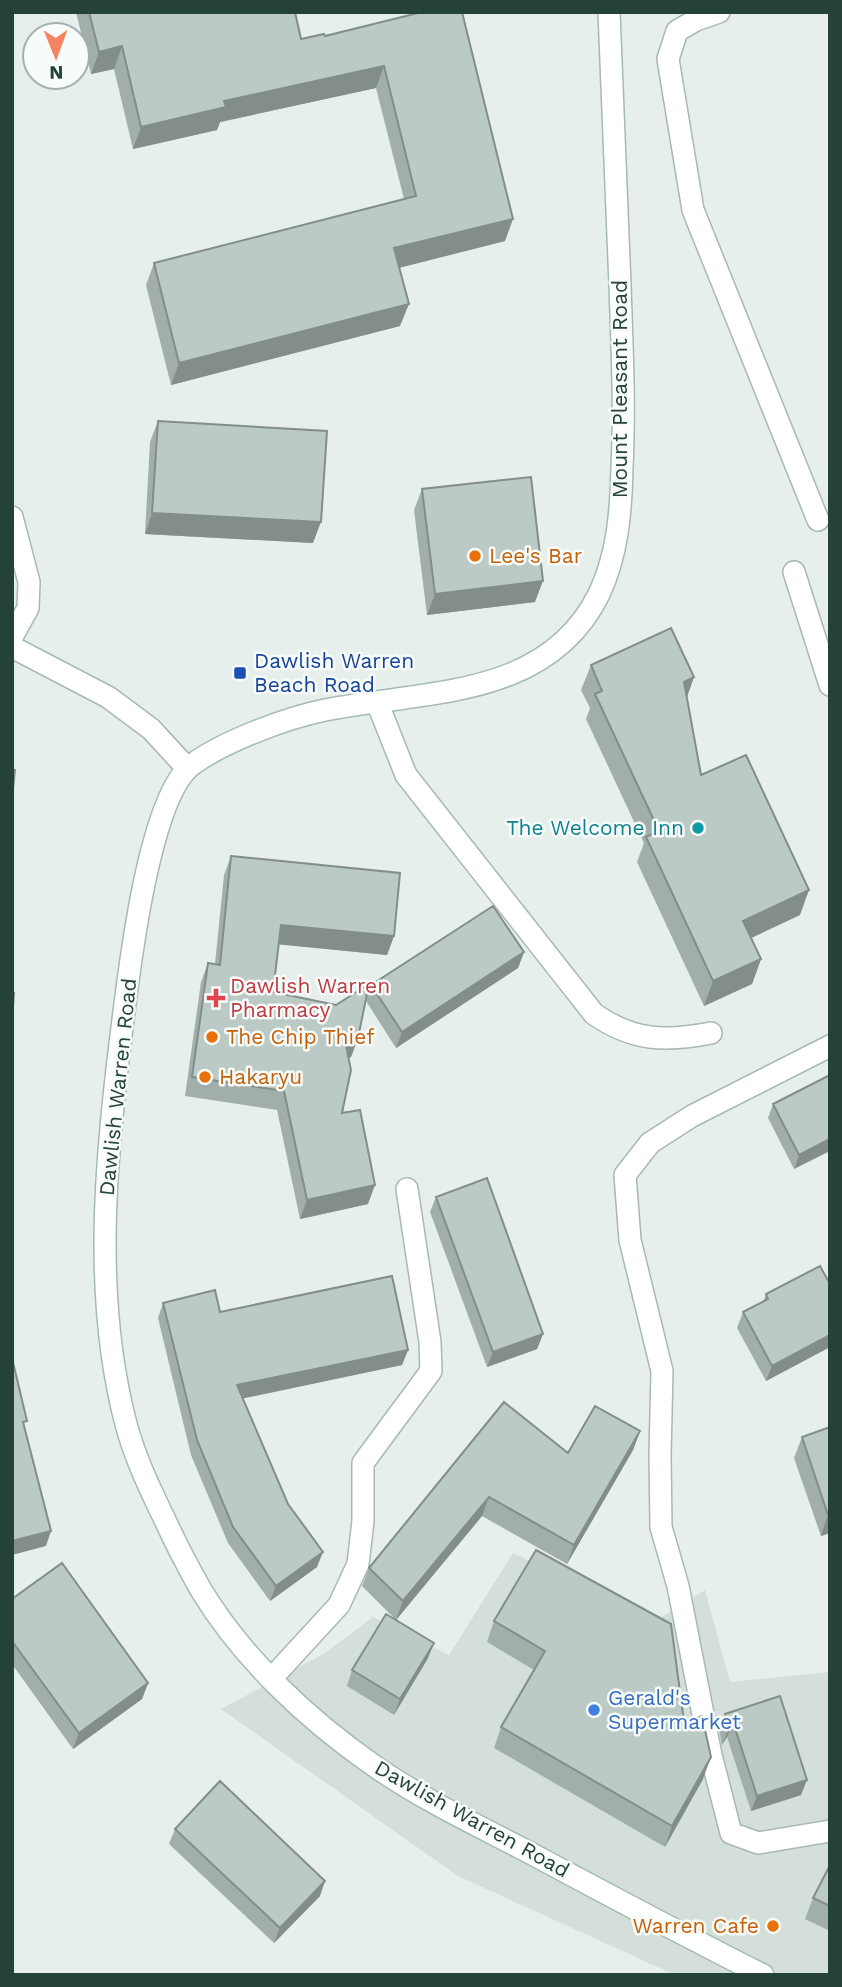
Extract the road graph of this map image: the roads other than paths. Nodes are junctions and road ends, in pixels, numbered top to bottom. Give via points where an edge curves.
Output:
1 (609, 12) edge
2 (719, 12) edge
3 (12, 517) edge
4 (818, 520) dead end
5 (794, 572) dead end
6 (12, 637) edge
7 (12, 647) edge
8 (830, 685) edge
9 (377, 702) junction
10 (186, 767) junction
11 (711, 1033) dead end
12 (830, 1046) edge
13 (407, 1189) dead end
14 (271, 1679) junction
15 (830, 1831) edge
16 (763, 1975) edge

1 - 9 street, Mount Pleasant Road via 624,410 620,526 601,590 579,628 545,659 501,678
2 - 4 street via 677,31 668,59 693,210
3 - 6 street via 29,582 28,608
5 - 8 street
7 - 10 street via 108,697 151,729
9 - 10 street, Mount Pleasant Road via 322,710 277,724
9 - 11 street via 406,775 594,1014 614,1027 652,1039
10 - 14 street, Dawlish Warren Road via 162,813 150,850 126,995 111,1112 107,1304 126,1424 145,1480 203,1592
12 - 15 street via 692,1115 650,1143 625,1175 630,1240 662,1371 661,1527 731,1833 758,1843
13 - 14 street via 431,1371 363,1463 358,1564 339,1605
14 - 16 street, Dawlish Warren Road via 372,1764 430,1800

